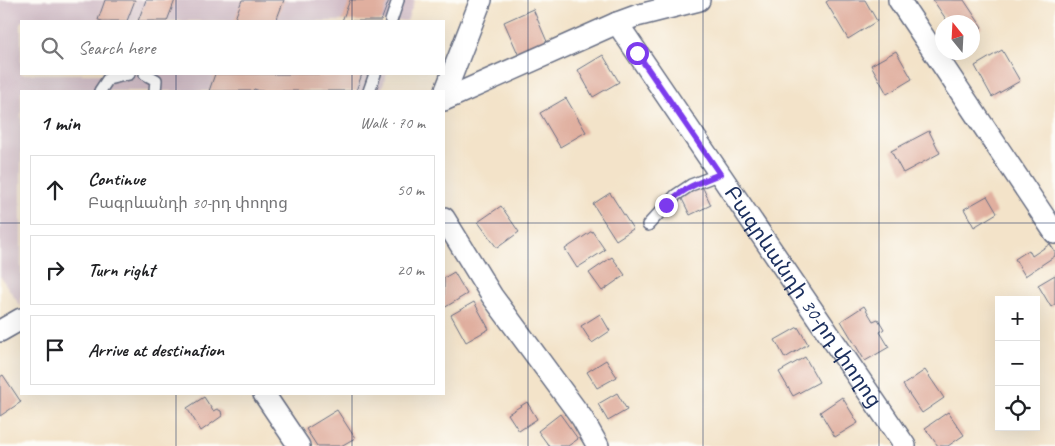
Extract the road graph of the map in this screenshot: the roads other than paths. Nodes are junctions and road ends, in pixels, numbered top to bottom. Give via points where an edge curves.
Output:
1 (398, 0) edge
2 (481, 0) edge
3 (699, 0) edge
4 (899, 0) edge
5 (391, 20) edge
6 (617, 22) junction
7 (124, 75) edge
8 (147, 75) edge
9 (375, 75) edge
10 (101, 90) edge
11 (155, 90) edge
12 (369, 90) edge
13 (445, 92) edge
14 (445, 100) edge
15 (720, 174) junction
16 (445, 220) edge
17 (648, 225) dead end
18 (1055, 233) edge
19 (20, 320) edge
20 (0, 331) edge
21 (265, 395) edge
22 (299, 446) edge
23 (598, 446) edge
24 (905, 446) edge

1 - 5 lane
2 - 13 street
3 - 6 street
4 - 18 street
6 - 14 street
6 - 15 street, Բագրևանդի 30-րդ փողոց
7 - 10 lane via 108,79
8 - 11 lane via 156,80
9 - 12 lane
15 - 17 lane via 691,185 676,195
15 - 24 street, Բագրևանդի 30-րդ փողոց
16 - 23 street via 492,296 582,418
19 - 20 street
21 - 22 street

